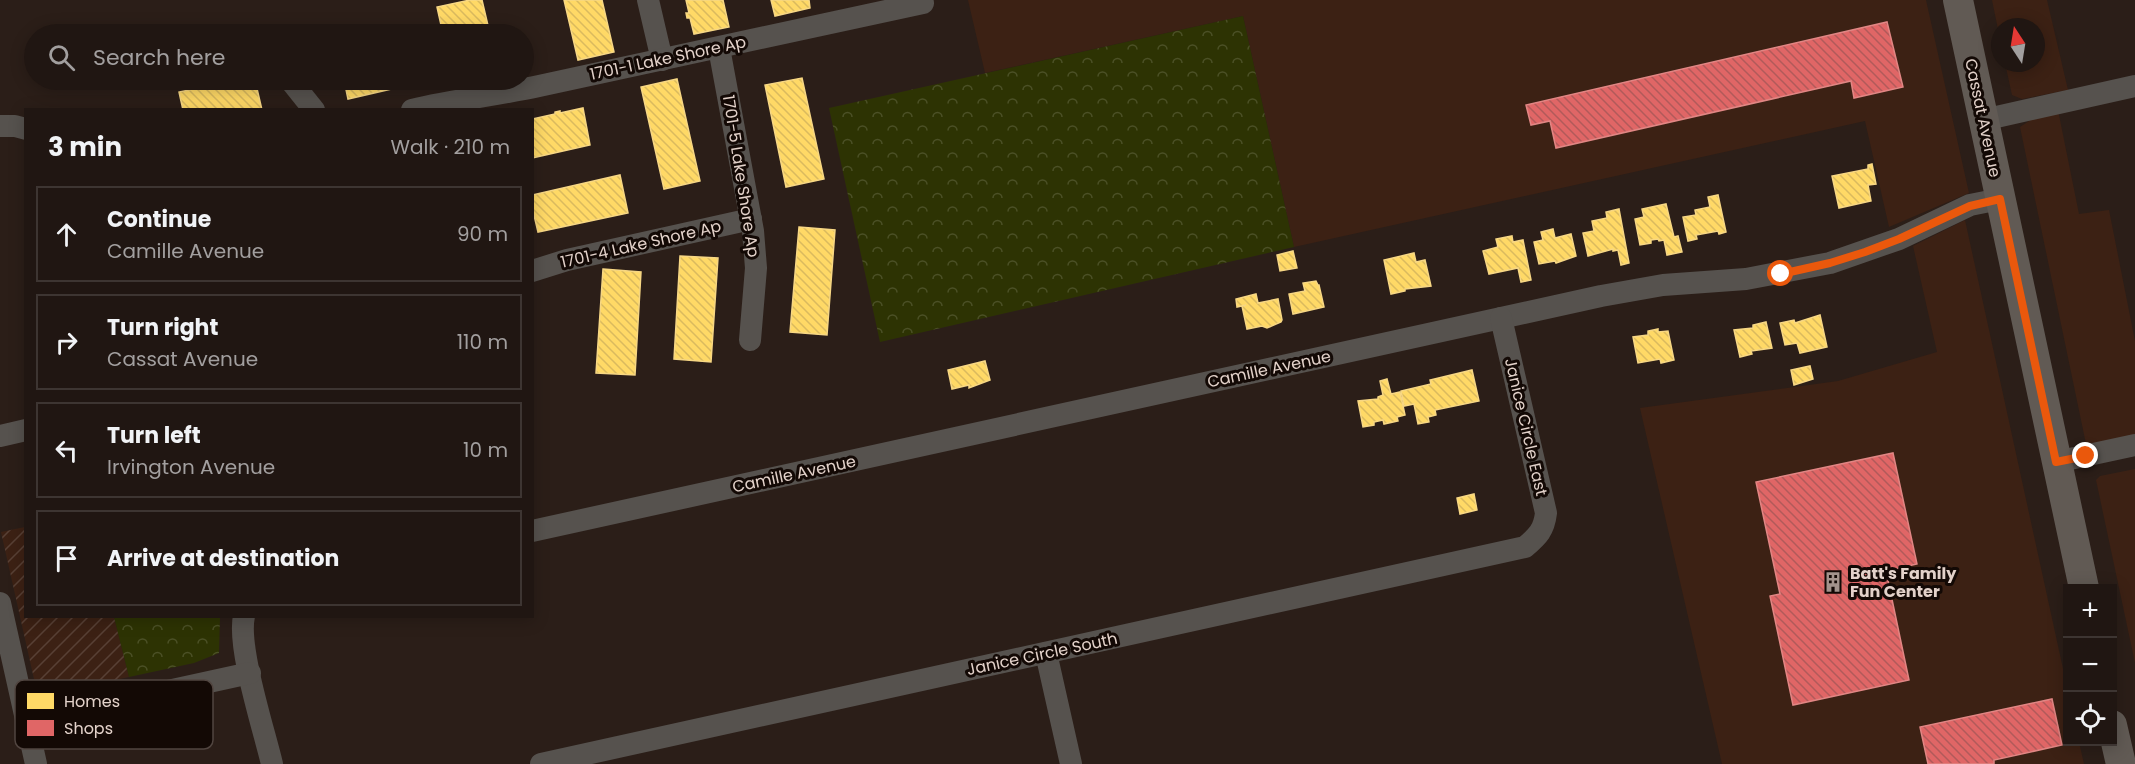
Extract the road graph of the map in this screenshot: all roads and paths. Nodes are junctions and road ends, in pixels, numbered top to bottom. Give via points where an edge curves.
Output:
1 (648, 0) edge
2 (1958, 0) edge
3 (923, 3) dead end
4 (719, 48) junction
5 (662, 60) junction
6 (2135, 86) edge
7 (534, 87) edge
8 (298, 90) edge
9 (521, 90) edge
10 (312, 108) edge
11 (420, 108) edge
12 (1983, 120) junction
13 (0, 126) edge
14 (24, 128) edge
15 (2000, 199) junction
16 (751, 219) junction
17 (534, 271) edge
18 (1501, 318) junction
19 (750, 340) dead end
20 (24, 430) edge
21 (0, 436) edge
22 (2135, 445) edge
23 (2056, 462) junction
24 (534, 531) edge
25 (1540, 535) joint
26 (2083, 584) edge
27 (0, 603) edge
28 (244, 618) edge
29 (1046, 653) junction
30 (250, 673) junction
31 (17, 680) edge
32 (213, 681) edge
33 (2117, 746) edge
34 (32, 749) edge
35 (36, 764) edge
36 (273, 764) edge
37 (541, 764) edge
38 (1071, 764) edge
39 (2121, 764) edge

1 - 5 street
2 - 12 main road, Cassat Avenue
3 - 4 street, 1701-1 Lake Shore Ap
4 - 5 street, 1701-1 Lake Shore Ap
4 - 16 street, 1701-5 Lake Shore Ap
5 - 7 street, 1701-1 Lake Shore Ap
6 - 12 street
8 - 10 street
9 - 11 street, 1701-1 Lake Shore Ap
12 - 15 main road, Cassat Avenue
13 - 14 street
15 - 18 street, Camille Avenue via 1970,206 1899,239 1830,263 1746,279 1663,285
15 - 23 main road, Cassat Avenue
16 - 17 street, 1701-4 Lake Shore Ap via 567,260
16 - 19 street, 1701-5 Lake Shore Ap via 756,268
18 - 24 street, Camille Avenue
18 - 25 street, Janice Circle East via 1546,513
20 - 21 street
22 - 23 street
23 - 26 main road, Cassat Avenue
25 - 29 street, Janice Circle South via 1525,547
27 - 31 street
28 - 30 street
29 - 37 street, Janice Circle South
29 - 38 street
30 - 32 street
30 - 36 street
33 - 39 main road
34 - 35 street

